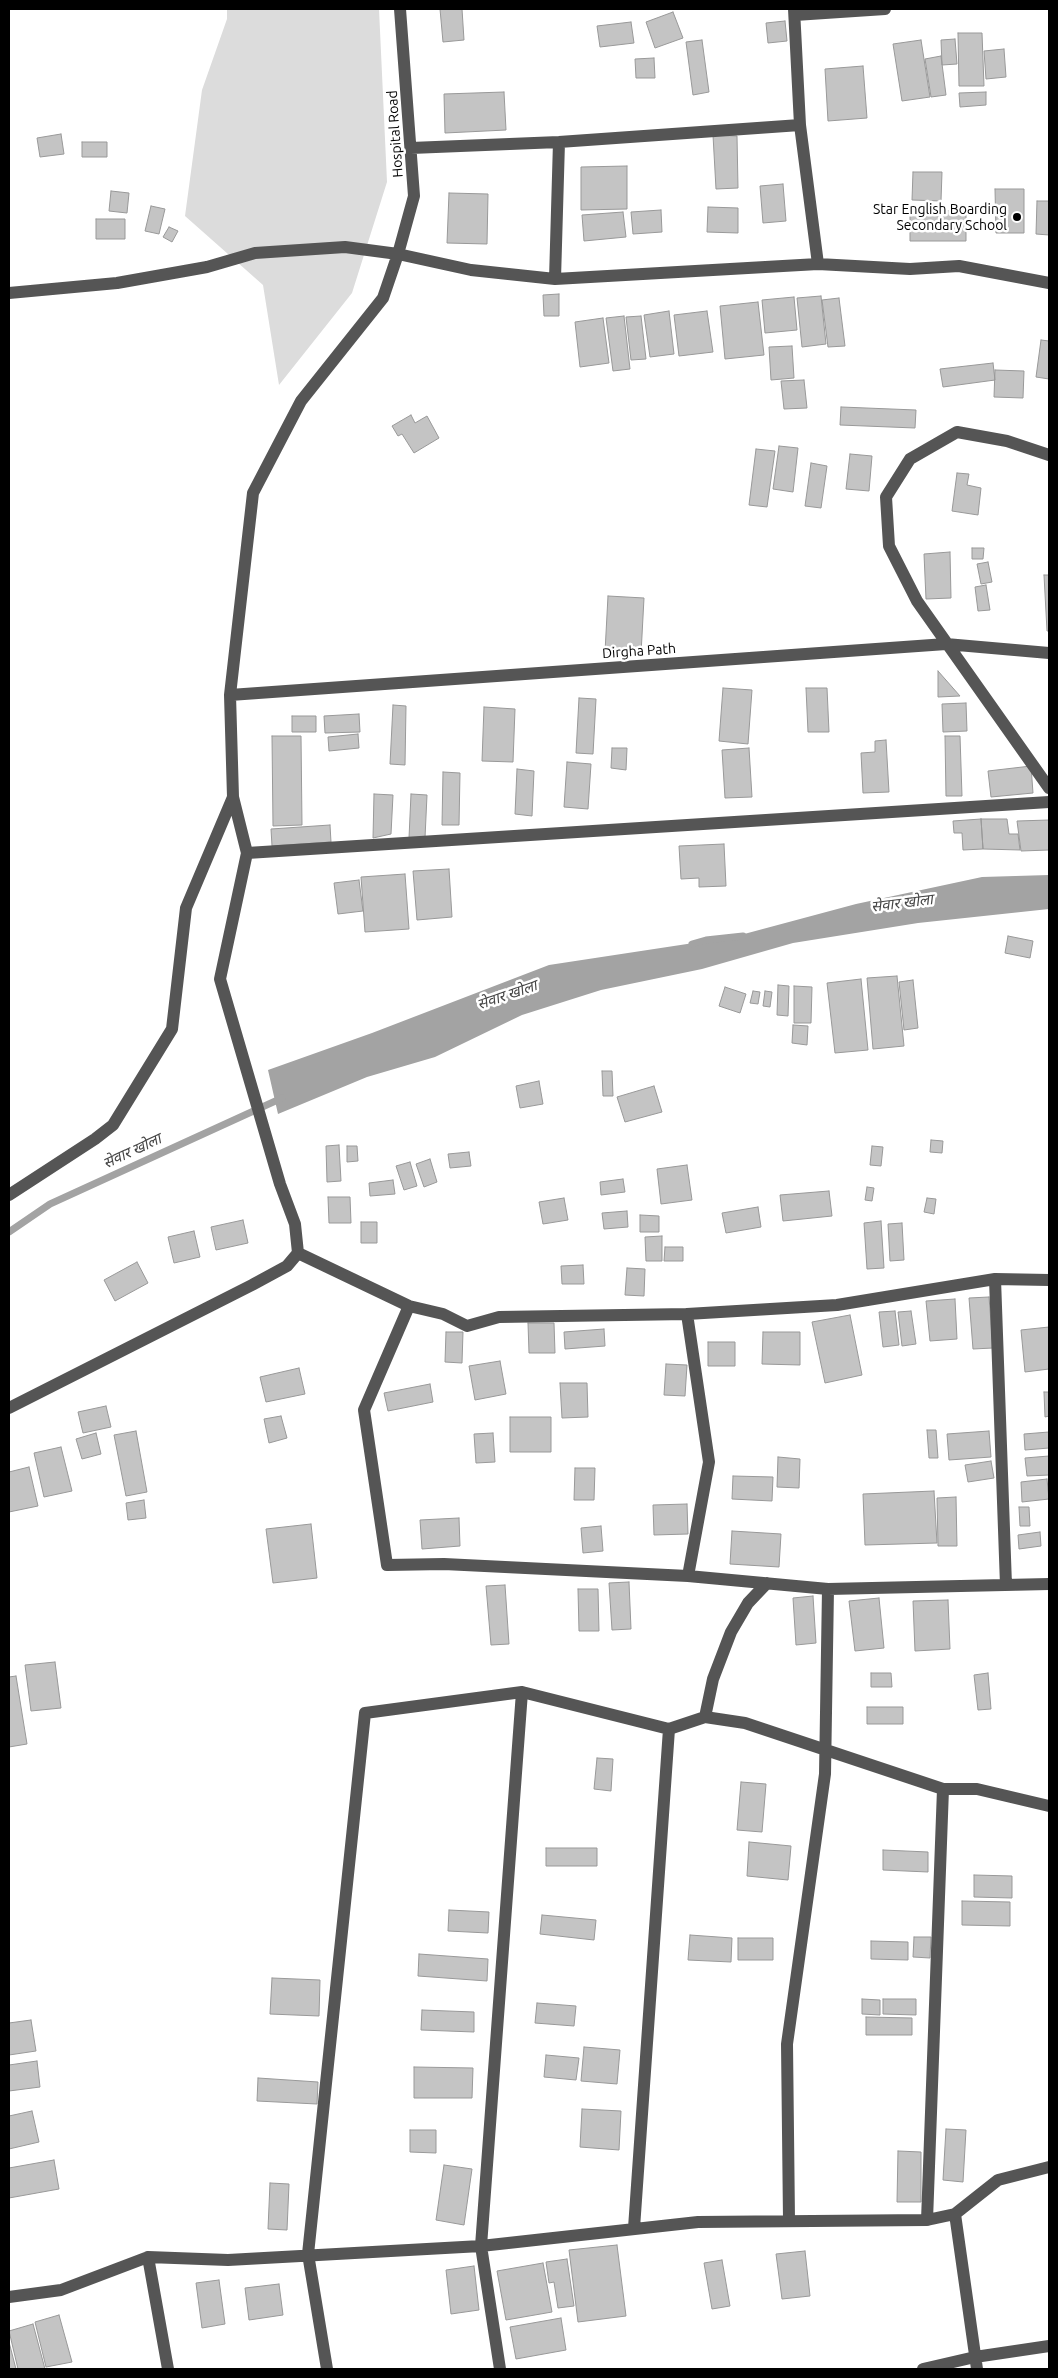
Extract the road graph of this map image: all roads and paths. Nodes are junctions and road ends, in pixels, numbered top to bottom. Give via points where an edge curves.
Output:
1 (400, 9) edge
2 (885, 9) edge
3 (795, 12) edge
4 (800, 125) junction
5 (559, 142) junction
6 (411, 148) junction
7 (398, 254) junction
8 (818, 264) junction
9 (555, 279) junction
10 (1049, 283) edge
11 (9, 293) edge
12 (1049, 455) edge
13 (946, 644) junction
14 (1049, 653) edge
15 (230, 695) junction
16 (1049, 788) edge
17 (233, 797) junction
18 (1049, 802) edge
19 (247, 853) junction
20 (9, 1195) edge
21 (298, 1254) junction
22 (995, 1279) junction
23 (1049, 1280) edge
24 (409, 1306) junction
25 (687, 1314) junction
26 (9, 1408) edge
27 (688, 1576) junction
28 (768, 1583) junction
29 (1049, 1584) edge
30 (1006, 1585) junction
31 (828, 1589) junction
32 (522, 1692) junction
33 (705, 1717) junction
34 (669, 1729) junction
35 (824, 1748) junction
36 (943, 1789) junction
37 (1049, 1806) edge
38 (1049, 2167) edge
39 (955, 2214) junction
40 (789, 2220) junction
41 (926, 2220) junction
42 (634, 2228) junction
43 (481, 2246) junction
44 (308, 2254) junction
45 (148, 2257) junction
46 (9, 2297) edge
47 (1049, 2346) edge
48 (976, 2363) edge
49 (168, 2369) edge
50 (327, 2369) edge
51 (500, 2369) edge
52 (923, 2369) edge

1 - 6 street, Hospital Road
2 - 3 street
3 - 4 street
4 - 5 street
4 - 8 street
5 - 6 street
5 - 9 street
6 - 7 street, Hospital Road via 414,196
7 - 9 street via 471,270
7 - 11 street via 345,248 255,253 207,267 117,282
7 - 15 street, Hospital Road via 383,298 301,401 253,493
8 - 9 street
8 - 10 street via 910,269 959,266
12 - 13 street via 1007,441 957,432 910,459 886,496 889,546 917,601
13 - 14 street, Dirgha Path
13 - 15 street, Dirgha Path
13 - 16 street
15 - 17 street, Hospital Road
17 - 19 street
17 - 20 street via 186,908 172,1029 113,1125
18 - 19 street
19 - 21 street via 220,979 280,1184 295,1224
21 - 24 street
21 - 26 street via 287,1266 252,1285
22 - 23 street
22 - 25 street via 837,1305
22 - 30 street
24 - 25 street via 443,1314 467,1326 499,1317
24 - 27 street via 364,1410 387,1564
25 - 27 street via 709,1462
27 - 28 street
28 - 31 street
28 - 33 street via 748,1602 731,1632 713,1679
29 - 30 street
30 - 31 street
31 - 35 street
32 - 34 street
32 - 43 street
32 - 44 street via 365,1713
33 - 34 street
33 - 35 street via 745,1723
34 - 42 street
35 - 36 street
35 - 40 street via 825,1774 787,2044
36 - 37 street via 977,1789
36 - 41 street
38 - 39 street via 998,2180
39 - 41 street
39 - 48 street
40 - 41 street
40 - 42 street via 698,2222
42 - 43 street
43 - 44 street
43 - 51 street
44 - 45 street via 228,2260
44 - 50 street
45 - 46 street via 61,2290
45 - 49 street
47 - 48 street
48 - 52 street

